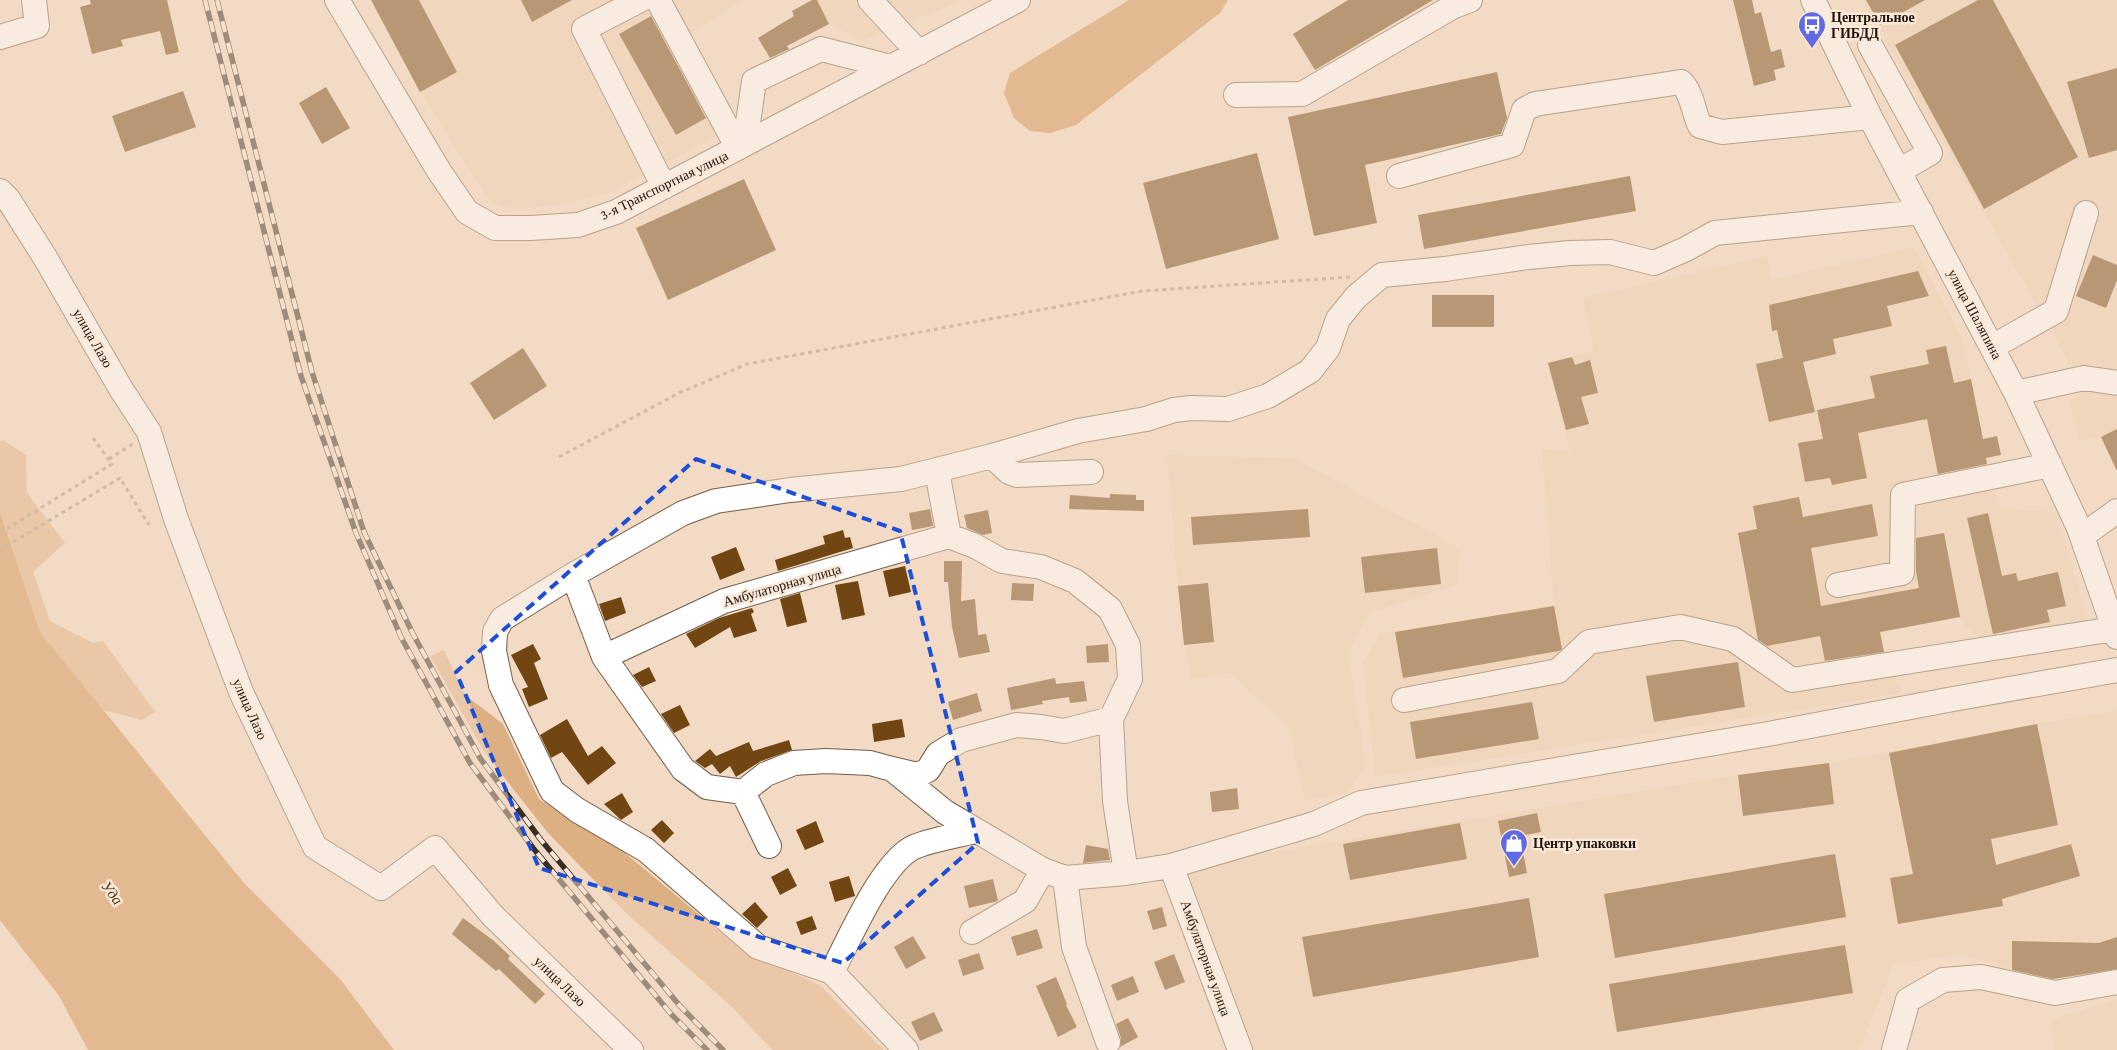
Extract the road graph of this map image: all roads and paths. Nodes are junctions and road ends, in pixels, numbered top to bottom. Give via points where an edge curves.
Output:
1 (34, 0) edge
2 (337, 0) edge
3 (640, 0) edge
4 (658, 0) edge
5 (870, 0) edge
6 (1018, 0) edge
7 (1470, 0) edge
8 (1813, 0) edge
9 (0, 37) edge
10 (1870, 45) dead end
11 (918, 53) junction
12 (891, 67) junction
13 (1236, 95) dead end
14 (1870, 117) junction
15 (742, 146) junction
16 (1899, 171) junction
17 (1399, 176) dead end
18 (664, 187) junction
19 (0, 191) edge
20 (1922, 212) junction
21 (2086, 213) dead end
22 (1382, 275) junction
23 (1992, 347) junction
24 (2117, 383) edge
25 (2016, 393) junction
26 (93, 438) dead end
27 (133, 443) dead end
28 (992, 456) junction
29 (559, 457) dead end
30 (109, 459) junction
31 (2050, 465) junction
32 (937, 471) junction
33 (1091, 472) dead end
34 (2117, 512) edge
35 (149, 525) dead end
36 (0, 533) edge
37 (950, 536) junction
38 (2082, 536) junction
39 (0, 550) edge
40 (573, 575) junction
41 (1838, 585) dead end
42 (2116, 633) edge
43 (604, 657) junction
44 (2117, 670) edge
45 (1404, 700) dead end
46 (1111, 719) junction
47 (892, 769) junction
48 (743, 792) junction
49 (974, 831) junction
50 (768, 846) dead end
51 (1171, 866) junction
52 (1126, 873) junction
53 (1054, 874) junction
54 (972, 932) dead end
55 (832, 972) junction
56 (2117, 982) edge
57 (1108, 1042) dead end
58 (631, 1050) edge
59 (906, 1050) edge
60 (1240, 1050) edge
61 (1894, 1050) edge

1 - 9 street via 37,26
2 - 18 street, 3-я Транспортная улица via 467,212 495,228 578,225 616,212
3 - 18 street via 584,29
4 - 15 street
5 - 11 street
6 - 11 street, 3-я Транспортная улица
7 - 13 street via 1452,7 1302,94
8 - 14 street, улица Шаляпина
10 - 16 street via 1930,153
11 - 12 street, 3-я Транспортная улица
12 - 15 street, 3-я Транспортная улица
12 - 15 street via 821,49 754,81
14 - 16 street, улица Шаляпина
14 - 17 street via 1722,132 1700,126 1688,89 1681,82 1535,104 1524,110 1512,145
15 - 18 street, 3-я Транспортная улица
16 - 20 street, улица Шаляпина
19 - 58 street, улица Лазо via 46,259 149,432 176,519 241,692 315,847 381,888 435,848 493,916
20 - 22 street via 1715,233 1654,263 1610,252 1578,253
20 - 23 street, улица Шаляпина
21 - 23 street via 2056,311
22 - 28 street via 1356,297 1338,319 1328,348 1310,371 1268,396 1228,409 1174,410 1146,419 1078,431
22 - 29 path via 1142,291 747,364 678,393
23 - 25 street, улица Шаляпина
24 - 25 street via 2084,378
25 - 31 street, улица Шаляпина
26 - 30 path
27 - 30 path
28 - 32 street
28 - 33 street via 1009,472 1017,474
30 - 36 path via 112,464
31 - 38 street, улица Шаляпина
31 - 41 street via 1903,495 1902,573
32 - 37 street
32 - 40 street via 901,480 790,490 716,501 683,513
34 - 38 street
35 - 39 path via 120,478
37 - 43 street, Амбулаторная улица via 724,601
37 - 46 street via 1002,561 1041,567 1075,581 1110,608 1128,645 1130,679
38 - 42 street, улица Шаляпина
40 - 43 street
40 - 55 street via 502,619 495,632 494,651 501,685 552,791 577,810 646,850 758,947
42 - 45 street via 1792,680 1733,639 1680,627 1589,642 1558,672
43 - 48 street via 683,769 707,787
44 - 51 street via 1768,734 1361,803 1314,824
46 - 47 street via 1064,731 1016,725 961,740 938,754 928,770 917,775
46 - 52 street via 1115,801
47 - 48 street via 870,763 794,763 766,774
47 - 49 street
48 - 50 street
49 - 53 street
49 - 55 street via 912,848 898,860 875,889
51 - 52 street
51 - 60 street, Амбулаторная улица
52 - 53 street
53 - 54 street via 1025,901
53 - 57 street via 1074,947
55 - 59 street
56 - 61 street via 2054,993 1981,977 1943,980 1908,1000

